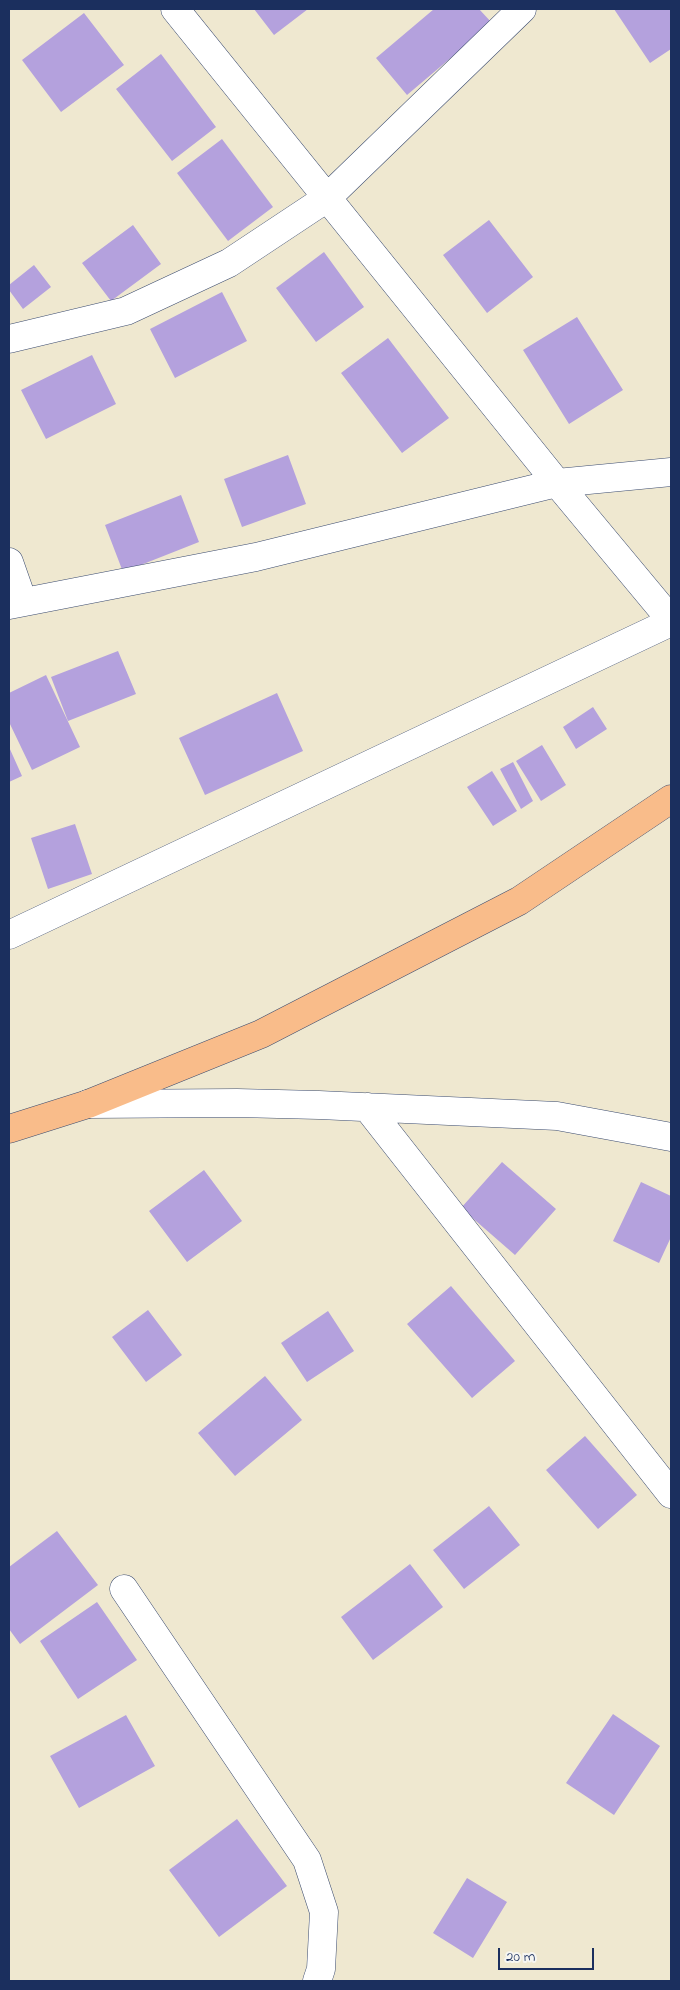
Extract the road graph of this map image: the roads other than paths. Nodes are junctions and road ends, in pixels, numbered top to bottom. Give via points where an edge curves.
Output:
1 (175, 9) edge
2 (522, 9) edge
3 (327, 198) junction
4 (9, 339) edge
5 (671, 472) edge
6 (557, 483) junction
7 (9, 562) edge
8 (16, 603) edge
9 (671, 621) edge
10 (671, 799) edge
11 (9, 935) edge
12 (88, 1104) junction
13 (367, 1107) junction
14 (9, 1128) edge
15 (671, 1137) edge
16 (671, 1494) edge
17 (124, 1589) dead end
18 (317, 1981) edge

1 - 3 street
2 - 3 street
3 - 4 street via 229,263 126,311
3 - 6 street
5 - 6 street
6 - 8 street via 256,557
6 - 9 street
7 - 8 street
9 - 11 street
10 - 12 main road via 510,905 261,1034
12 - 13 street via 237,1103
12 - 14 main road
13 - 15 street via 557,1116
13 - 16 street
17 - 18 street via 307,1860 324,1912 321,1969

